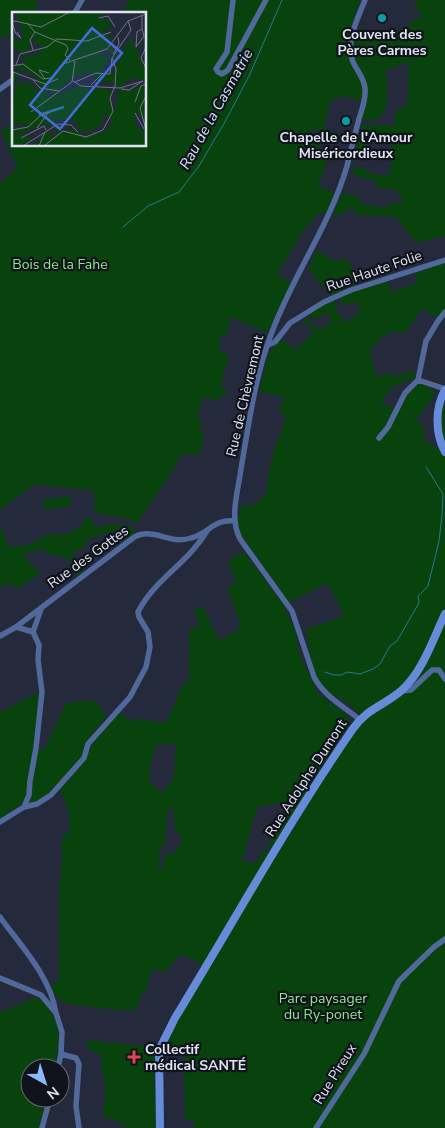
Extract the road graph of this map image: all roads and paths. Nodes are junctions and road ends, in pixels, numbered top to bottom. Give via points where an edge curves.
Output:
1 (82, 0) edge
2 (233, 0) edge
3 (266, 0) edge
4 (365, 0) edge
5 (75, 12) edge
6 (12, 80) edge
7 (0, 89) edge
8 (445, 260) edge
9 (445, 312) edge
10 (268, 345) junction
11 (418, 380) junction
12 (445, 390) edge
13 (379, 438) dead end
14 (445, 452) edge
15 (234, 521) junction
16 (206, 531) junction
17 (42, 606) junction
18 (445, 614) edge
19 (16, 627) junction
20 (33, 632) junction
21 (0, 636) edge
22 (445, 679) edge
23 (400, 691) junction
24 (360, 719) junction
25 (24, 806) junction
26 (0, 822) edge
27 (0, 917) edge
28 (445, 939) edge
29 (0, 978) edge
30 (49, 989) junction
31 (41, 995) junction
32 (56, 1013) junction
33 (61, 1054) junction
34 (60, 1058) edge
35 (47, 1108) edge
36 (42, 1128) edge
37 (79, 1128) edge
38 (160, 1128) edge
39 (316, 1128) edge

1 - 5 street
2 - 3 street via 228,52 216,68 222,74 228,70
4 - 10 street, Rue de Chèvremont via 350,49 366,90 346,168 328,216 286,300
6 - 7 street
8 - 10 street, Rue Haute Folie via 324,302 290,323 275,342
9 - 11 street via 426,341
10 - 15 street, Rue de Chèvremont via 249,425
11 - 12 street
11 - 13 street via 405,393
12 - 14 main road via 438,408 438,429
15 - 16 street, Rue des Gottes via 220,521
15 - 24 street, Rue de Chèvremont via 240,539 292,611 319,686
16 - 17 street, Rue des Gottes via 192,538 176,540 144,533 133,538
16 - 25 street via 190,555 154,588 138,612 148,632 150,647 146,667 130,697 88,744 84,758 51,795 37,804
17 - 19 street, Rue des Gottes
17 - 20 street, Rue des Gottes
18 - 23 main road, Rue Adolphe Dumont via 417,671
19 - 20 street
19 - 21 street, Rue des Gottes
20 - 25 street via 39,645 42,692 29,795
22 - 23 street via 439,670 432,670 411,690
23 - 24 main road, Rue Adolphe Dumont
24 - 38 main road, Rue Adolphe Dumont via 310,791 159,1050
25 - 26 street
27 - 30 street via 29,954
28 - 39 street, Rue Pireux via 399,982 364,1054
29 - 31 street
30 - 31 street
30 - 32 street
31 - 32 street
32 - 33 street via 62,1032
33 - 34 street
33 - 37 street via 76,1058 78,1064 76,1106
35 - 36 street

